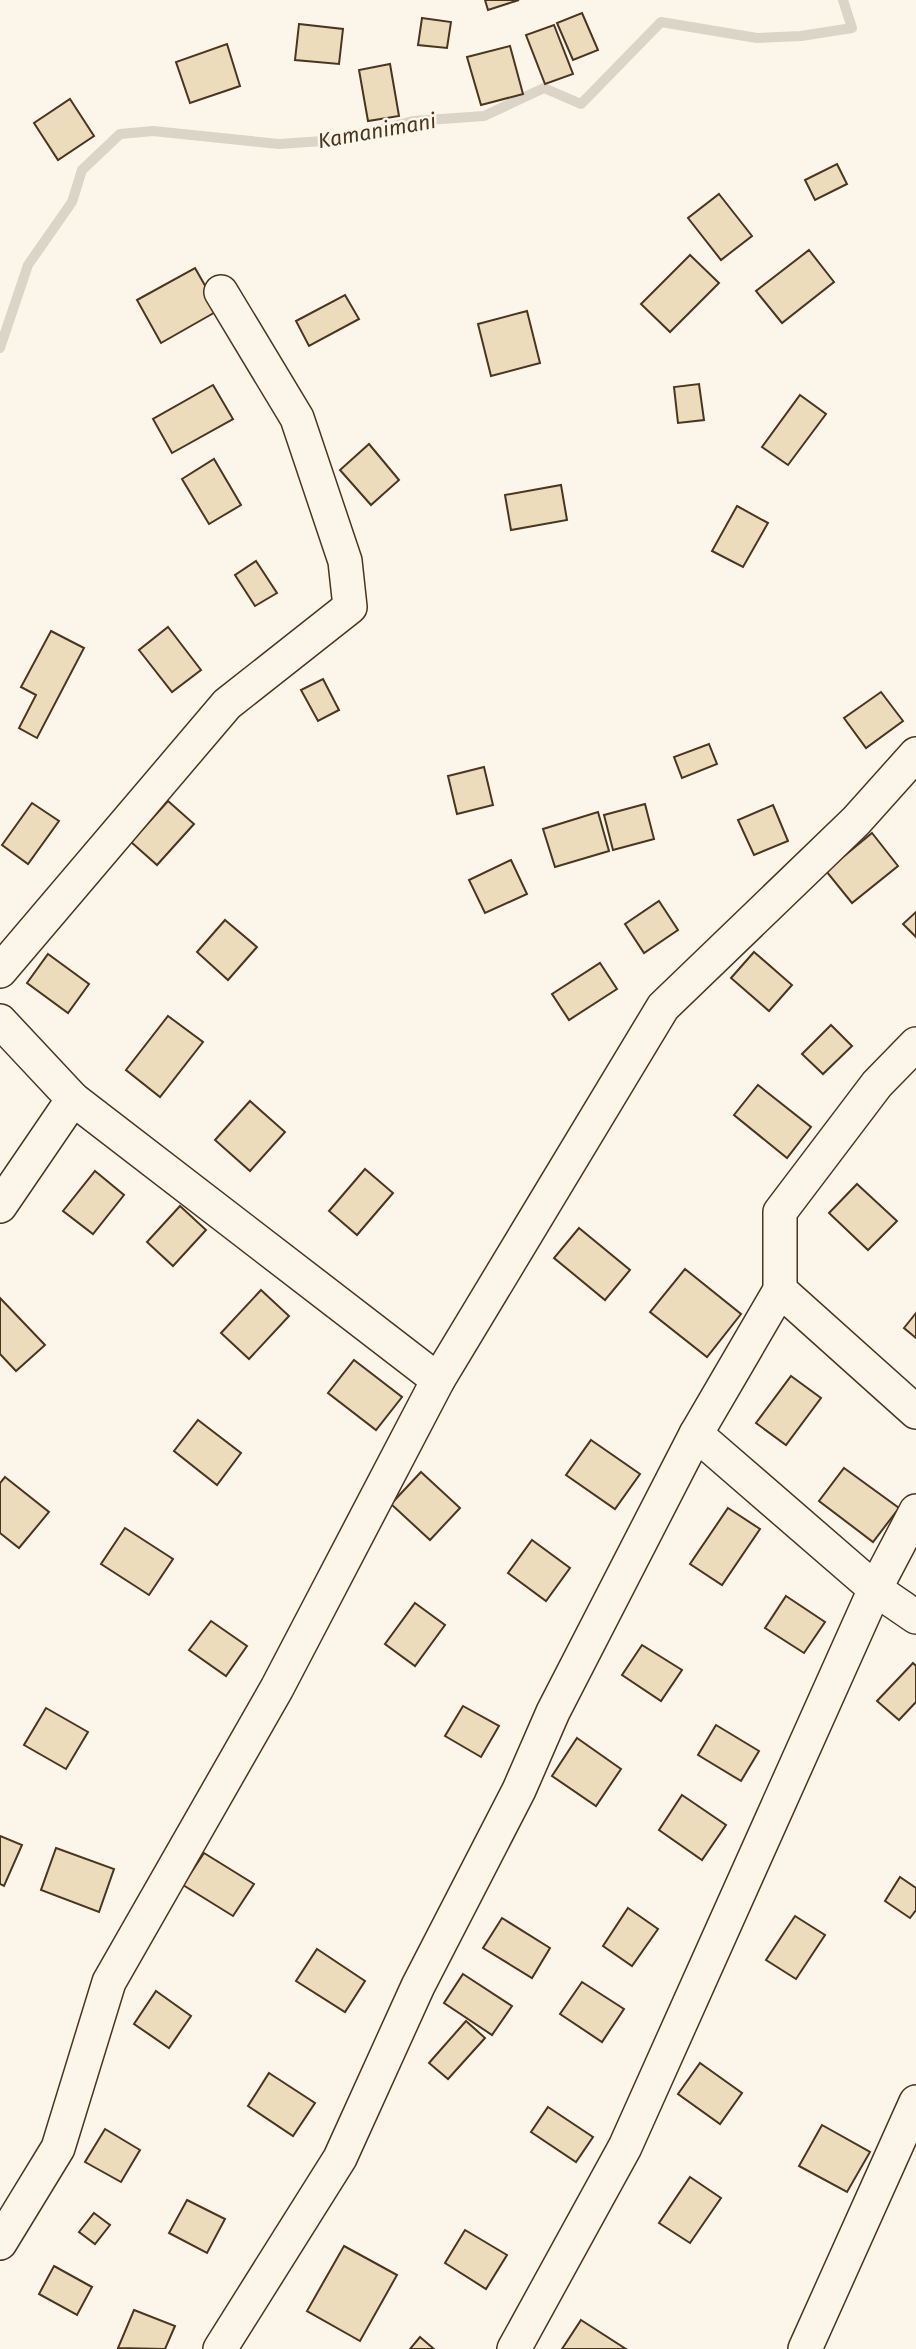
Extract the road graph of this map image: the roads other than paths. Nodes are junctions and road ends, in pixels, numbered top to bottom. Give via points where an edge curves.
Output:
1 (221, 292) dead end
2 (916, 754) edge
3 (0, 971) edge
4 (0, 1021) edge
5 (916, 1044) edge
6 (73, 1099) junction
7 (0, 1206) edge
8 (780, 1290) junction
9 (438, 1380) junction
10 (916, 1412) edge
11 (696, 1434) junction
12 (916, 1511) edge
13 (875, 1589) junction
14 (916, 1617) edge
15 (915, 2105) edge
16 (0, 2243) edge
17 (220, 2349) edge
18 (514, 2349) edge
19 (806, 2349) edge

1 - 3 street via 297,418 345,561 350,607 228,704
2 - 9 street via 856,821 663,1007
4 - 6 street
5 - 8 street via 877,1084 780,1212
6 - 7 street
6 - 9 street
8 - 10 street
8 - 11 street
9 - 16 street via 277,1688 109,1982 58,2148
11 - 13 street
11 - 17 street via 418,1986 340,2158
12 - 13 street
13 - 14 street
13 - 18 street via 625,2147
15 - 19 street

